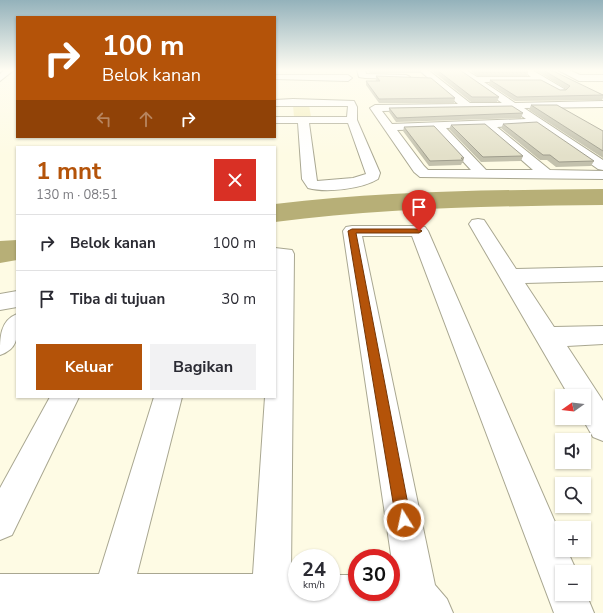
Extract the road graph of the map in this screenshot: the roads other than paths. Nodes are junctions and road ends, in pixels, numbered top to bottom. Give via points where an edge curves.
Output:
1 (413, 98) edge
2 (355, 99) edge
3 (457, 99) edge
4 (503, 99) edge
5 (276, 103) edge
6 (603, 104) edge
7 (357, 105) junction
8 (557, 105) junction
9 (514, 106) junction
10 (468, 107) junction
11 (424, 108) junction
12 (577, 117) edge
13 (303, 119) junction
14 (276, 120) edge
15 (537, 122) junction
16 (486, 123) junction
17 (436, 125) junction
18 (389, 127) junction
19 (574, 147) junction
20 (596, 148) edge
21 (603, 166) edge
22 (482, 174) junction
23 (546, 174) junction
24 (603, 176) edge
25 (478, 224) dead end
26 (276, 254) edge
27 (603, 274) edge
28 (511, 276) junction
29 (16, 299) edge
30 (0, 302) edge
31 (16, 324) edge
32 (603, 335) edge
33 (548, 337) junction
34 (0, 345) edge
35 (580, 389) edge
36 (65, 398) edge
37 (168, 398) edge
38 (591, 407) edge
39 (603, 427) edge
40 (0, 523) edge
41 (555, 567) edge
42 (0, 594) edge
43 (113, 594) junction
44 (271, 594) junction
45 (569, 601) edge
46 (425, 604) edge
47 (574, 613) edge

1 - 11 street
2 - 7 street
3 - 10 street
4 - 9 street
5 - 7 street
6 - 8 street
7 - 11 street
7 - 13 street
7 - 13 street via 373,173 367,180 313,185 309,179
7 - 18 street
8 - 9 street
8 - 12 street
9 - 10 street
9 - 15 street
10 - 11 street
13 - 14 street
15 - 16 street
15 - 19 street
16 - 17 street
16 - 23 street
17 - 18 street
17 - 22 street
18 - 22 street via 423,173
19 - 20 street
19 - 21 street
22 - 23 street
23 - 24 street
25 - 28 street
26 - 44 street via 285,254
27 - 28 street
28 - 33 street
29 - 30 street
31 - 34 street
32 - 33 street
33 - 35 street
36 - 40 street
37 - 43 street
38 - 39 street
41 - 46 street via 419,231 352,231
42 - 43 street
43 - 44 street
44 - 46 street
45 - 47 street

